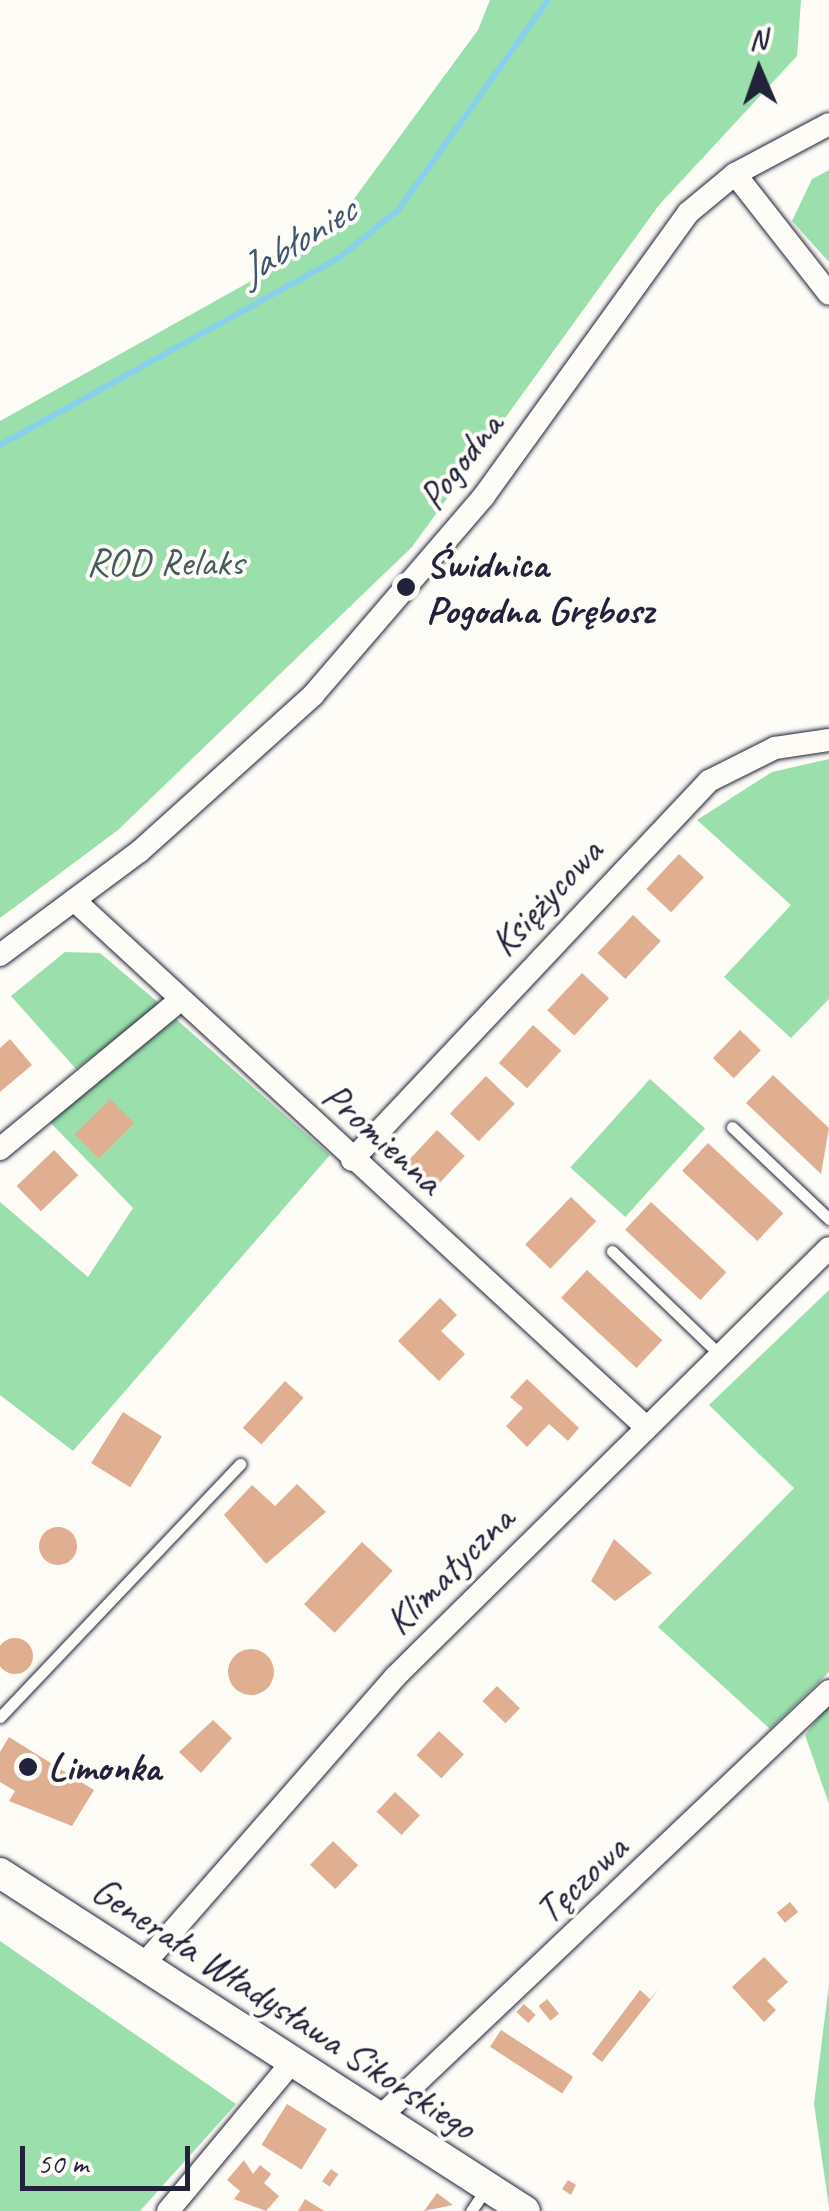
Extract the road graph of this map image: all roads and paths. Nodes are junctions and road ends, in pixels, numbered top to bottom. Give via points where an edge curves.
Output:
1 (829, 124) edge
2 (734, 174) junction
3 (829, 294) edge
4 (829, 740) edge
5 (74, 900) junction
6 (0, 956) edge
7 (178, 1002) junction
8 (732, 1127) dead end
9 (0, 1149) edge
10 (352, 1160) junction
11 (829, 1219) edge
12 (829, 1248) edge
13 (612, 1251) dead end
14 (720, 1355) junction
15 (647, 1428) junction
16 (240, 1464) dead end
17 (829, 1690) edge
18 (0, 1717) edge
19 (0, 1873) edge
20 (143, 1965) junction
21 (293, 2062) junction
22 (386, 2112) junction
23 (480, 2199) edge
24 (168, 2211) edge
25 (525, 2211) edge

1 - 2 street, Pogodna
2 - 3 street
2 - 5 street, Pogodna via 688,213 484,496 313,696
4 - 10 street, Księżycowa via 775,748 709,780
5 - 6 street, Pogodna
5 - 7 street, Promienna
7 - 9 street
7 - 10 street, Promienna
8 - 11 lane
10 - 15 street, Promienna
12 - 14 street, Klimatyczna
13 - 14 lane
14 - 15 street, Klimatyczna
15 - 20 street, Klimatyczna via 299,1779
16 - 18 lane
17 - 22 street, Tęczowa
19 - 20 street, Generała Władysława Sikorskiego
20 - 21 street, Generała Władysława Sikorskiego
21 - 22 street, Generała Władysława Sikorskiego
21 - 24 street
22 - 23 street, Generała Władysława Sikorskiego
23 - 25 street, Generała Władysława Sikorskiego

